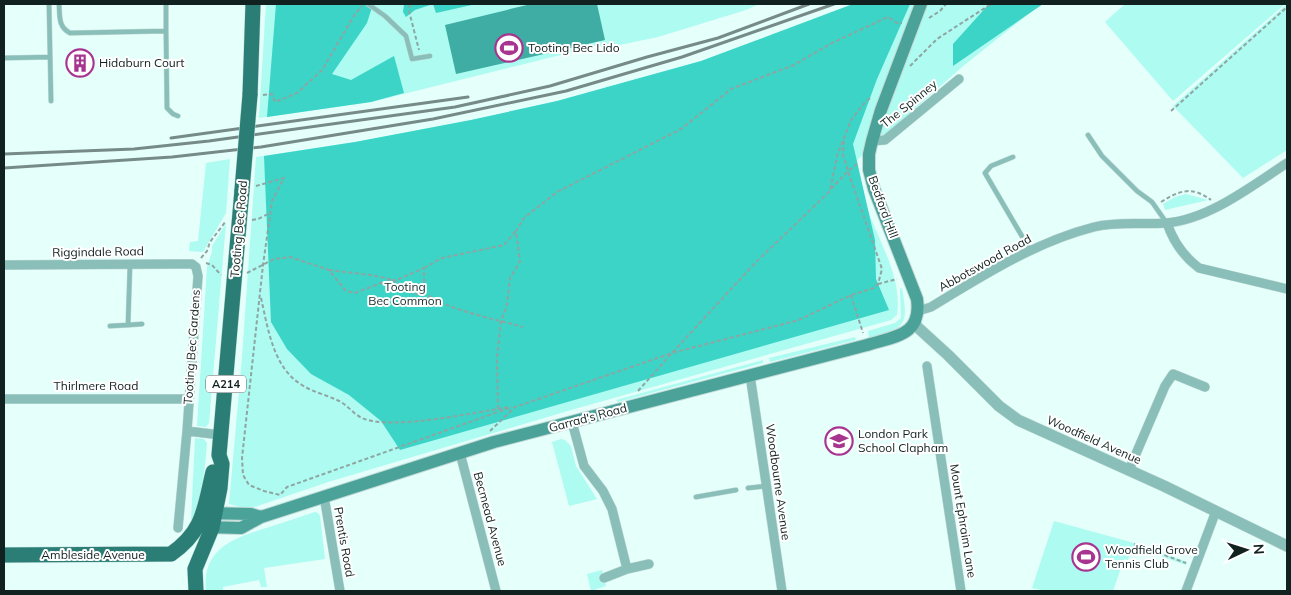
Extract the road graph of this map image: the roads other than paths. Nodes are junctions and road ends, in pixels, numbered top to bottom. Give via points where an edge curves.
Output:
1 (49, 4) edge
2 (59, 4) edge
3 (166, 4) edge
4 (253, 4) edge
5 (368, 4) edge
6 (921, 4) edge
7 (166, 31) junction
8 (50, 56) junction
9 (430, 56) dead end
10 (4, 58) edge
11 (959, 79) dead end
12 (51, 101) dead end
13 (178, 116) dead end
14 (1088, 135) dead end
15 (872, 141) junction
16 (1013, 157) dead end
17 (1287, 163) edge
18 (1167, 223) junction
19 (1030, 250) junction
20 (192, 264) joint
21 (130, 265) junction
22 (4, 266) edge
23 (1287, 290) edge
24 (918, 311) junction
25 (142, 324) dead end
26 (914, 324) junction
27 (128, 325) junction
28 (110, 326) dead end
29 (927, 366) dead end
30 (750, 375) junction
31 (1205, 387) dead end
32 (4, 399) edge
33 (188, 399) junction
34 (572, 422) junction
35 (187, 431) junction
36 (221, 435) junction
37 (460, 454) junction
38 (1129, 470) junction
39 (766, 486) junction
40 (748, 488) dead end
41 (736, 490) dead end
42 (324, 496) junction
43 (696, 497) dead end
44 (1216, 511) junction
45 (207, 521) junction
46 (178, 528) dead end
47 (1287, 546) edge
48 (176, 551) junction
49 (4, 555) edge
50 (649, 564) dead end
51 (195, 569) junction
52 (627, 569) junction
53 (604, 578) dead end
54 (196, 591) edge
55 (340, 591) edge
56 (496, 591) edge
57 (782, 591) edge
58 (961, 591) edge
59 (1186, 591) edge

1 - 8 lane
2 - 7 lane via 60,24 70,33
3 - 7 lane
4 - 36 highway, Tooting Bec Road / A214, bridge via 254,95 229,276
5 - 9 lane via 406,36 412,59
6 - 15 main road, Bedford Hill
7 - 13 lane via 167,108
8 - 10 lane
8 - 12 lane
11 - 15 street, The Spinney via 885,140
14 - 18 lane via 1102,156 1152,202
15 - 24 main road, Bedford Hill via 869,170 874,189 909,276
16 - 19 lane via 985,172
17 - 18 street, Abbotswood Road via 1230,200
18 - 19 street, Abbotswood Road via 1125,222 1094,227
18 - 23 street via 1178,248 1198,268
19 - 24 street, Abbotswood Road via 931,307
20 - 21 street, Riggindale Road
20 - 33 street, Tooting Bec Gardens via 198,276
21 - 22 street, Riggindale Road
21 - 27 lane
24 - 26 main road, Bedford Hill
25 - 27 lane
26 - 30 main road, Garrad's Road via 902,334
26 - 38 street, Woodfield Avenue via 1006,413
27 - 28 lane
29 - 58 street, Mount Ephraim Lane
30 - 34 main road, Garrad's Road
30 - 39 street, Woodbourne Avenue
31 - 38 street via 1173,374
32 - 33 street, Thirlmere Road
33 - 35 street, Tooting Bec Gardens
34 - 37 main road, Garrad's Road
34 - 52 street via 584,466 612,509
35 - 36 street
35 - 46 street, Tooting Bec Gardens
36 - 45 highway, Tooting Bec Road / A214 via 219,455 222,471
37 - 42 main road, Garrad's Road
37 - 56 street, Becmead Avenue
38 - 44 street, Woodfield Avenue
39 - 40 lane
39 - 57 street, Woodbourne Avenue
41 - 43 lane
42 - 45 main road, Garrad's Road via 261,517 241,528
42 - 55 street, Prentis Road
44 - 47 street, Woodfield Avenue
44 - 59 street
45 - 48 highway
45 - 51 highway, A214 via 203,554
48 - 49 highway, Ambleside Avenue
48 - 51 highway
50 - 52 street
51 - 54 highway, A214
52 - 53 street

